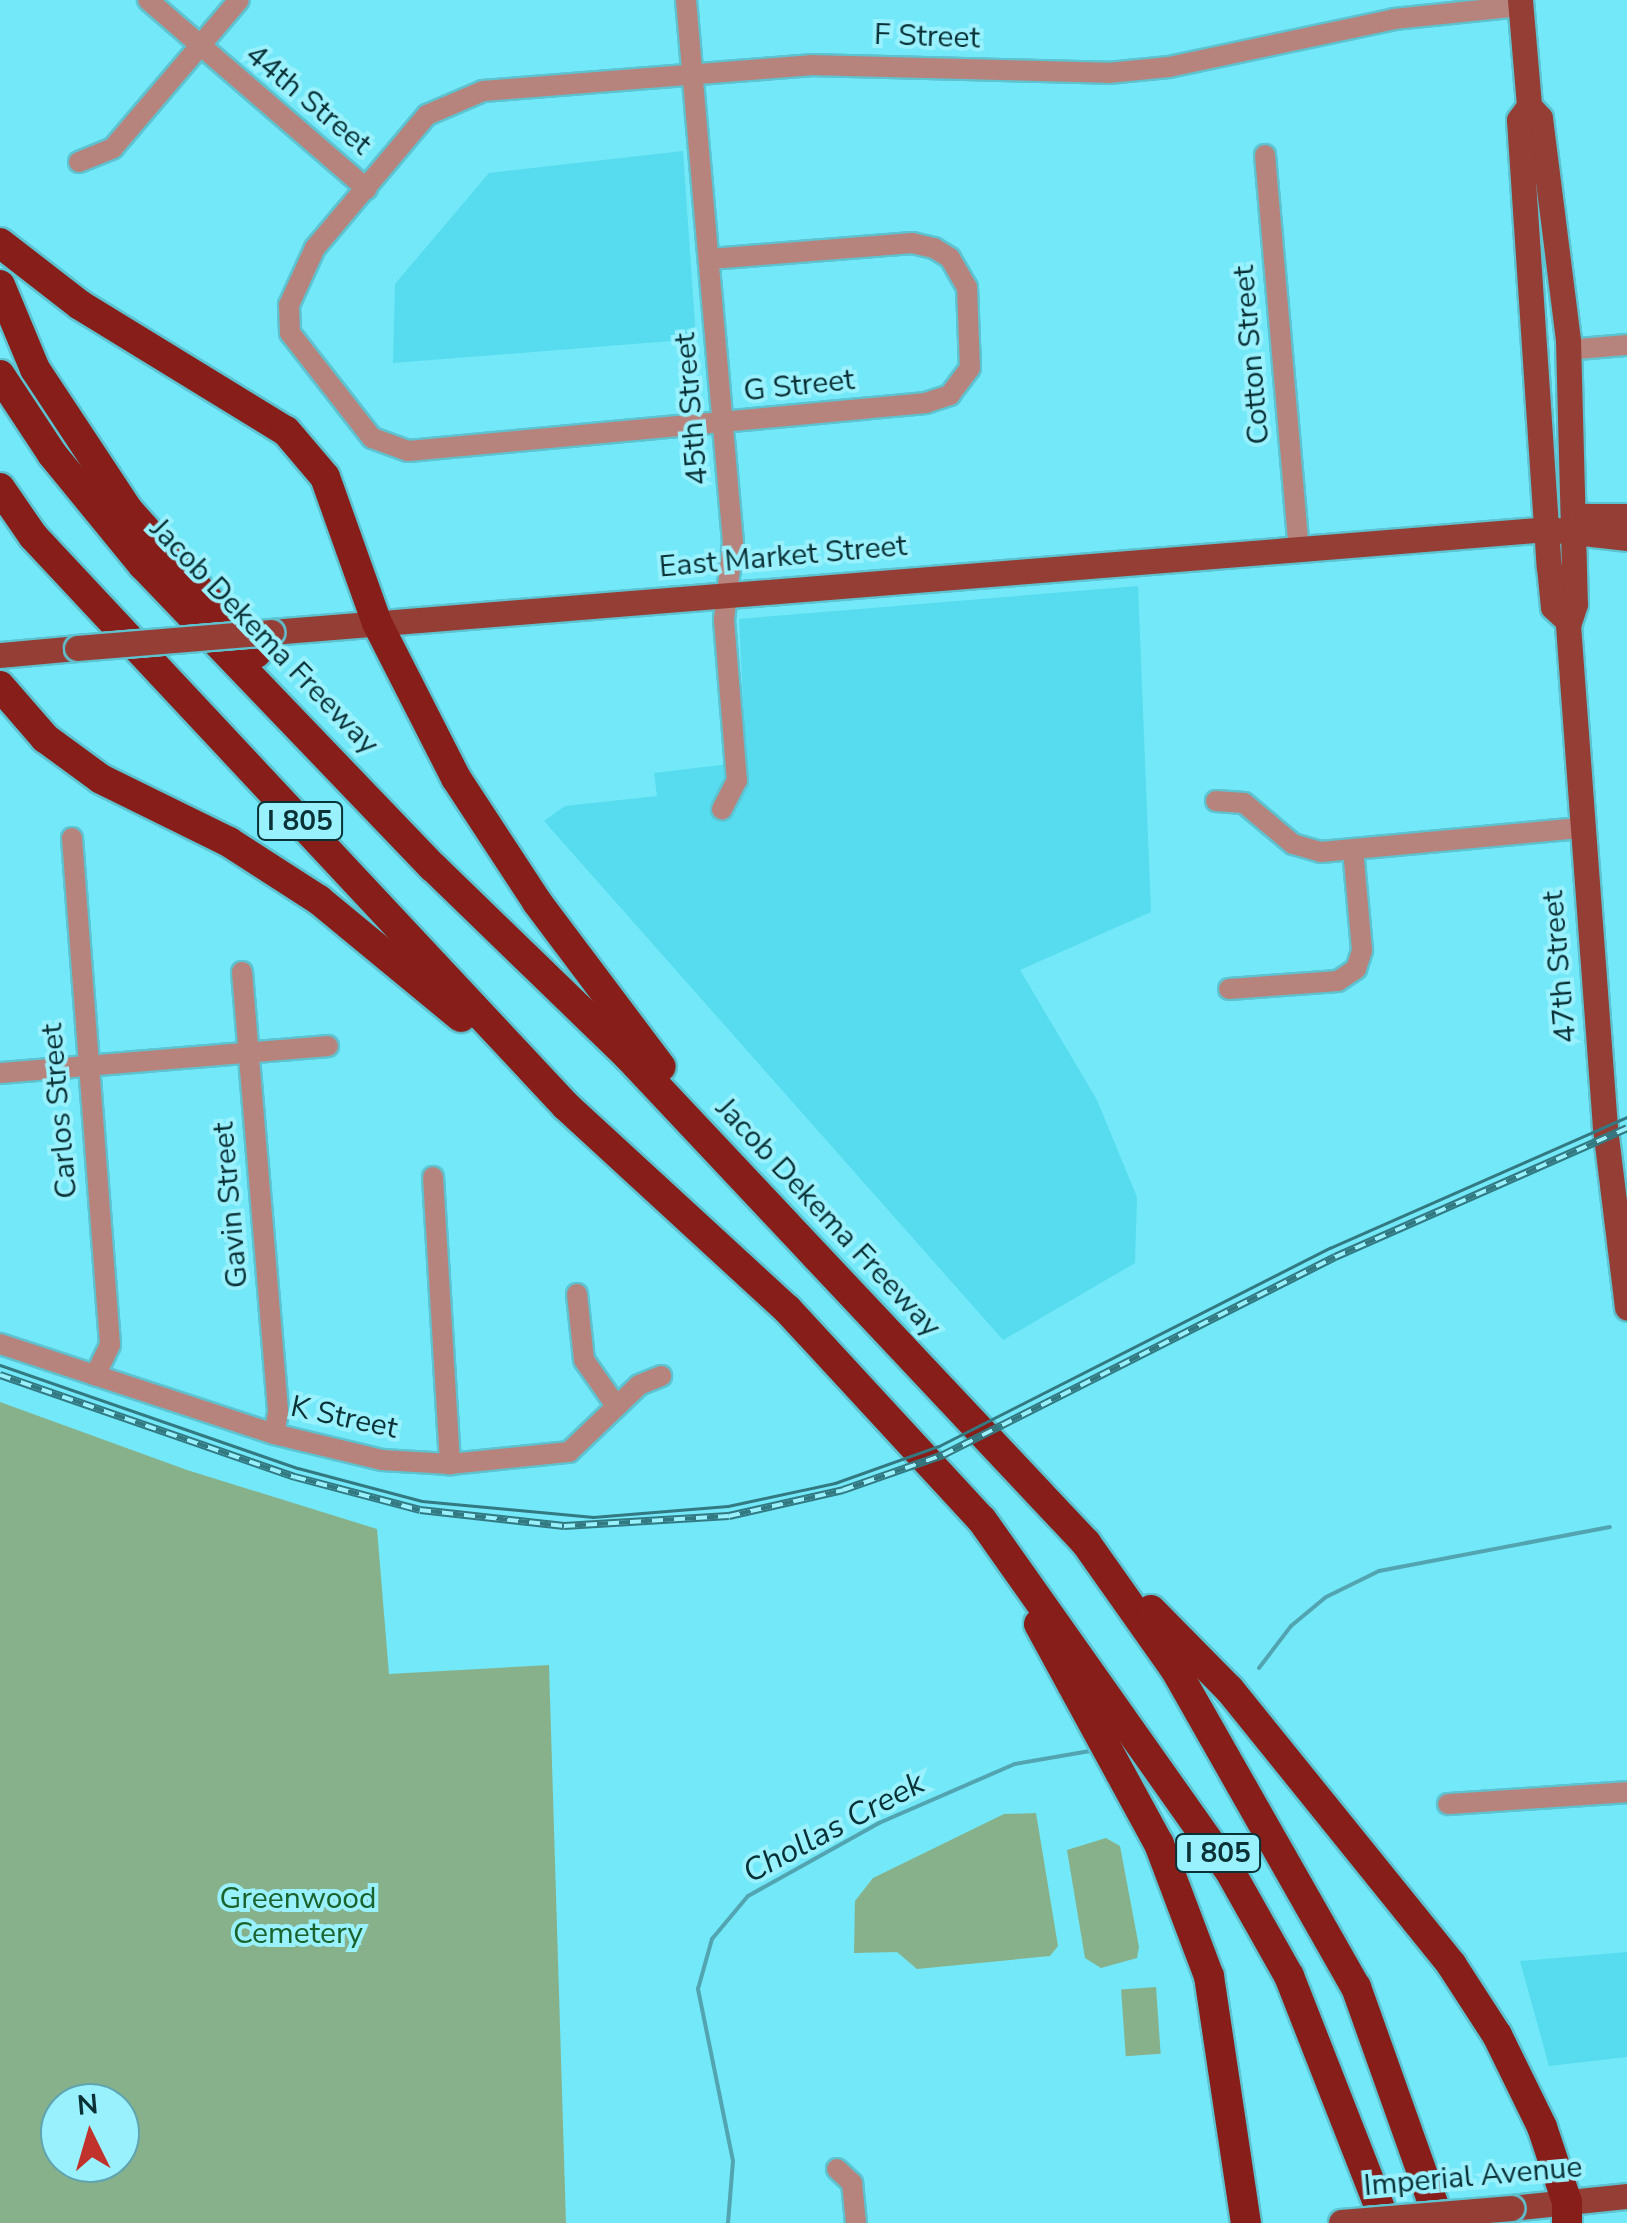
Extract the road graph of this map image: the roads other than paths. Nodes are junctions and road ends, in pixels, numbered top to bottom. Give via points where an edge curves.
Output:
1 (148, 0) edge
2 (239, 0) edge
3 (686, 0) edge
4 (1520, 3) edge
5 (199, 47) junction
6 (692, 74) junction
7 (1528, 106) junction
8 (1266, 155) dead end
9 (78, 162) dead end
10 (367, 189) junction
11 (0, 243) edge
12 (710, 259) junction
13 (0, 285) edge
14 (1627, 345) edge
15 (1568, 350) junction
16 (0, 375) edge
17 (724, 424) junction
18 (390, 448) joint
19 (0, 488) edge
20 (0, 496) edge
21 (1627, 516) edge
22 (1560, 528) junction
23 (34, 536) junction
24 (1627, 538) edge
25 (1298, 550) junction
26 (727, 593) junction
27 (377, 623) junction
28 (0, 654) edge
29 (0, 686) edge
30 (1216, 801) dead end
31 (722, 809) dead end
32 (1580, 828) junction
33 (72, 838) dead end
34 (1353, 850) junction
35 (433, 867) junction
36 (242, 972) dead end
37 (1230, 988) dead end
38 (328, 1046) dead end
39 (248, 1052) junction
40 (86, 1066) junction
41 (0, 1073) edge
42 (566, 1106) junction
43 (433, 1177) dead end
44 (756, 1194) junction
45 (576, 1294) dead end
46 (1627, 1308) edge
47 (0, 1344) edge
48 (95, 1376) junction
49 (661, 1376) dead end
50 (617, 1407) junction
51 (274, 1434) junction
52 (450, 1464) junction
53 (982, 1520) junction
54 (1086, 1543) junction
55 (1627, 1792) edge
56 (1448, 1804) dead end
57 (837, 2169) dead end
58 (1627, 2196) edge
59 (1567, 2213) edge
60 (1333, 2222) edge
61 (856, 2223) edge
62 (1246, 2223) edge
63 (1386, 2223) edge
64 (1440, 2223) edge

1 - 5 street, 44th Street
2 - 5 street
3 - 6 street, 45th Street
4 - 6 street, F Street via 1108,73 860,64
4 - 7 main road, 47th Street
5 - 9 street via 113,148
5 - 10 street, 44th Street
6 - 10 street, F Street via 482,91 427,115
6 - 12 street, 45th Street
7 - 15 main road, 47th Street via 1540,118
7 - 22 main road, 47th Street via 1519,120
8 - 25 street, Cotton Street
10 - 18 street, 44th Street via 298,276 290,333 372,438
11 - 27 highway via 80,305 286,432 326,476
12 - 17 street, 45th Street
12 - 17 street, G Street via 912,243 934,248 960,270 970,317 970,368 950,395
13 - 35 highway via 35,370 128,510 307,710
14 - 15 street
15 - 22 main road, 47th Street
16 - 35 highway, Jacob Dekema Freeway / I 805 via 52,454 144,565
17 - 18 street, G Street
17 - 26 street, 45th Street via 733,542
19 - 23 highway, I 805
20 - 23 highway
21 - 22 main road, East Market Street via 1587,516
22 - 24 main road, East Market Street
22 - 25 main road, East Market Street
22 - 32 main road, 47th Street via 1576,604 1567,620
23 - 42 highway, I 805
25 - 26 main road, East Market Street
26 - 27 main road, East Market Street
26 - 31 street, 45th Street via 737,780
27 - 28 main road, East Market Street, bridge
27 - 44 highway via 456,778 537,902
29 - 42 highway via 45,738 101,779 230,842 319,900
30 - 34 street via 1244,803 1293,844 1320,852
32 - 34 street
32 - 46 main road, 47th Street
33 - 40 street, Carlos Street
34 - 37 street via 1362,950 1356,969 1338,981
35 - 44 highway, Jacob Dekema Freeway / I 805 via 628,1056
36 - 39 street, Gavin Street
38 - 39 street
39 - 40 street
39 - 51 street, Gavin Street via 278,1412
40 - 41 street
40 - 48 street, Carlos Street via 110,1345
42 - 53 highway, I 805 via 787,1309
43 - 52 street
44 - 54 highway, Jacob Dekema Freeway / I 805
45 - 50 street via 584,1360
47 - 48 street, K Street
48 - 51 street, K Street
49 - 50 street, K Street
50 - 52 street, K Street via 569,1452
51 - 52 street, K Street via 382,1460
53 - 62 highway via 1159,1844 1192,1926 1210,1976 1229,2079
53 - 63 highway, I 805 via 1232,1875 1289,1976
54 - 59 highway via 1230,1690 1450,1964 1497,2035 1542,2127
54 - 64 highway, Jacob Dekema Freeway / I 805 via 1176,1669 1356,1987
55 - 56 street
57 - 61 street via 852,2183
58 - 59 main road, Imperial Avenue
59 - 60 main road, Imperial Avenue, bridge via 1511,2208

